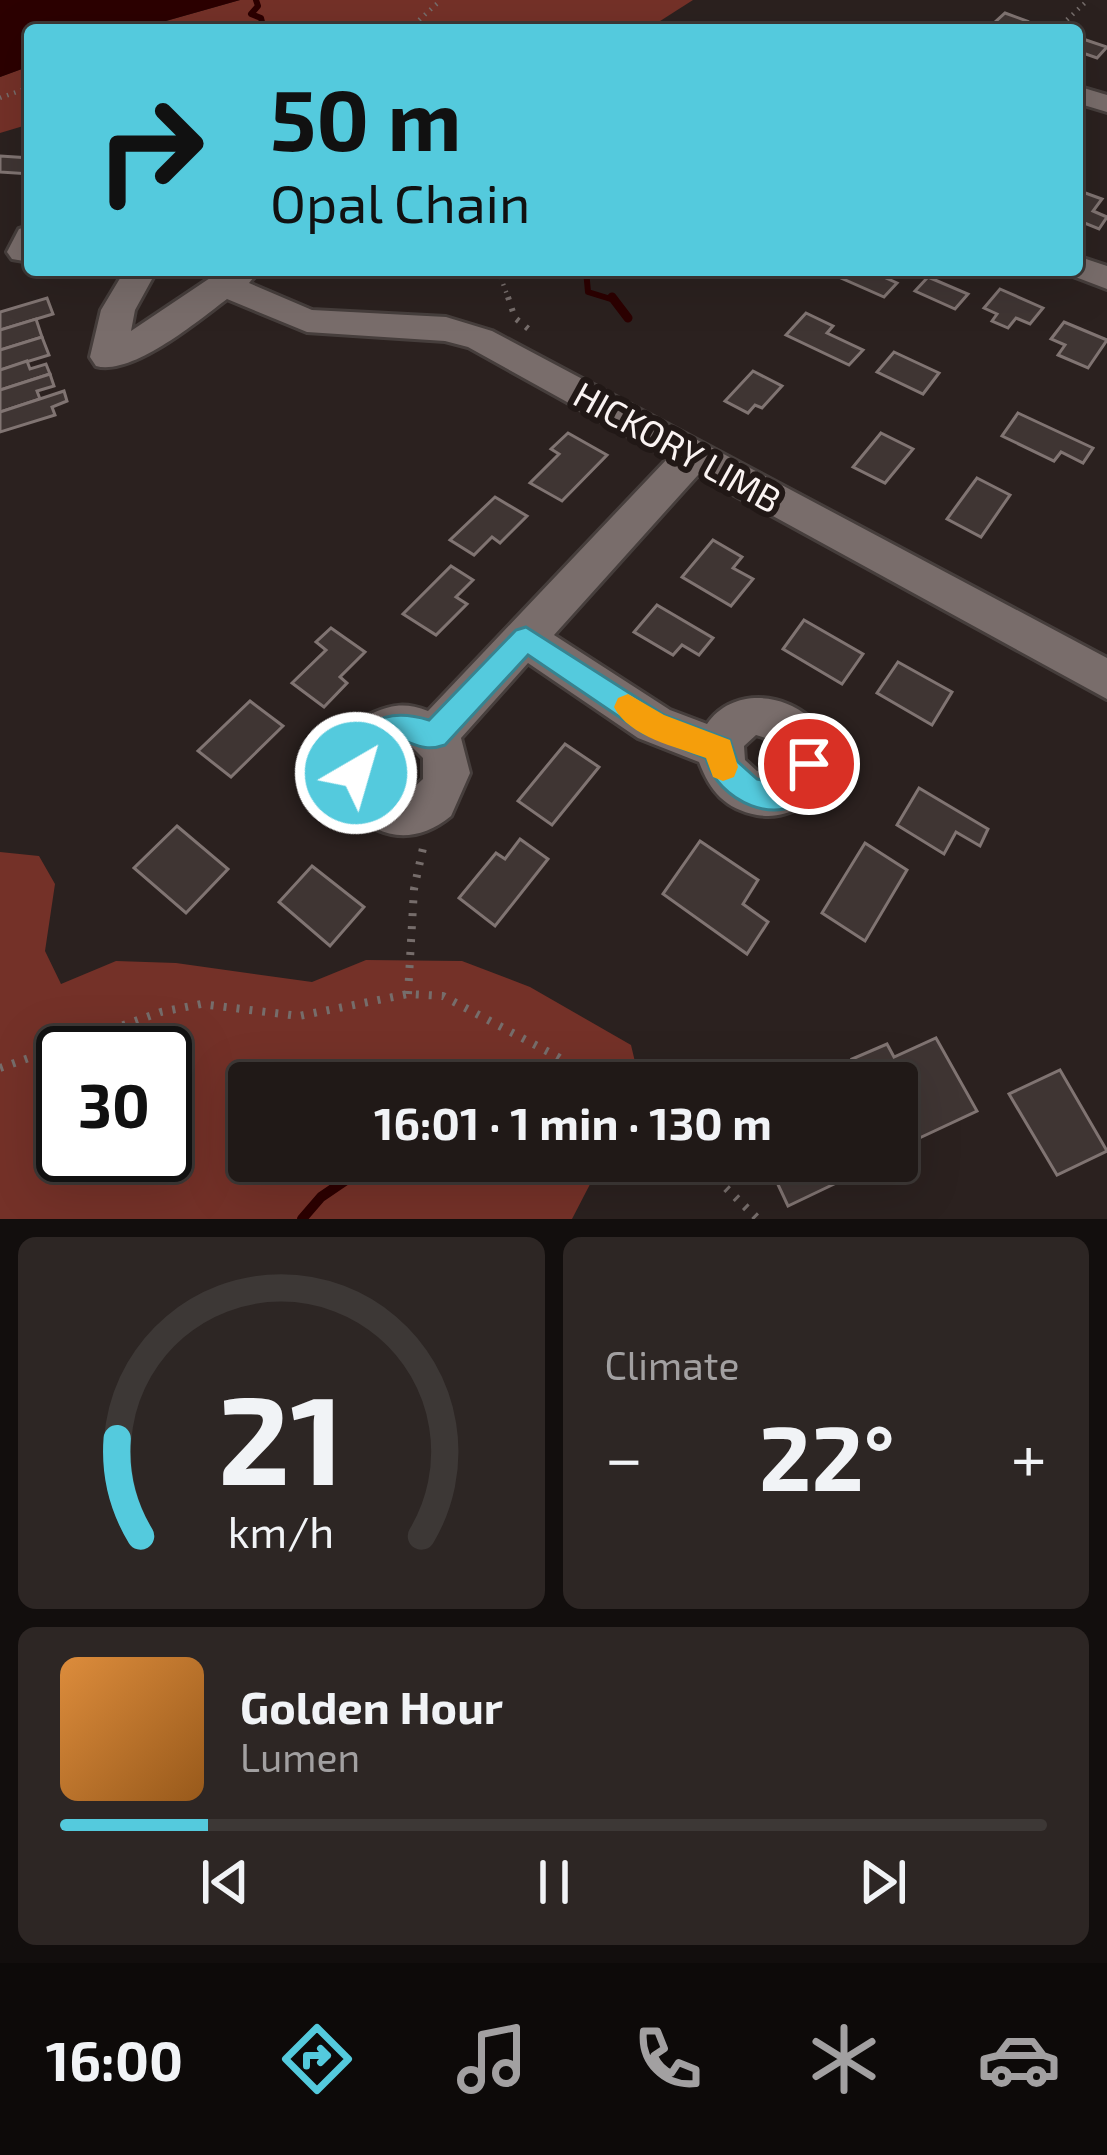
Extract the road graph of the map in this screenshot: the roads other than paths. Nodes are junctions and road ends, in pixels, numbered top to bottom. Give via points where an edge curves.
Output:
1 (138, 276) edge
2 (234, 278) edge
3 (694, 455) junction
4 (526, 638) junction
5 (1107, 680) edge
6 (434, 735) junction
7 (719, 749) dead end

1 - 2 street, HICKORY LIMB via 118,310 108,357
2 - 3 street, HICKORY LIMB via 307,321 446,328 480,339
3 - 4 street
3 - 5 street, HICKORY LIMB
4 - 6 street
4 - 7 street via 654,724
6 - 6 street via 406,726 368,743 356,773 368,801 400,812 440,794 446,748

